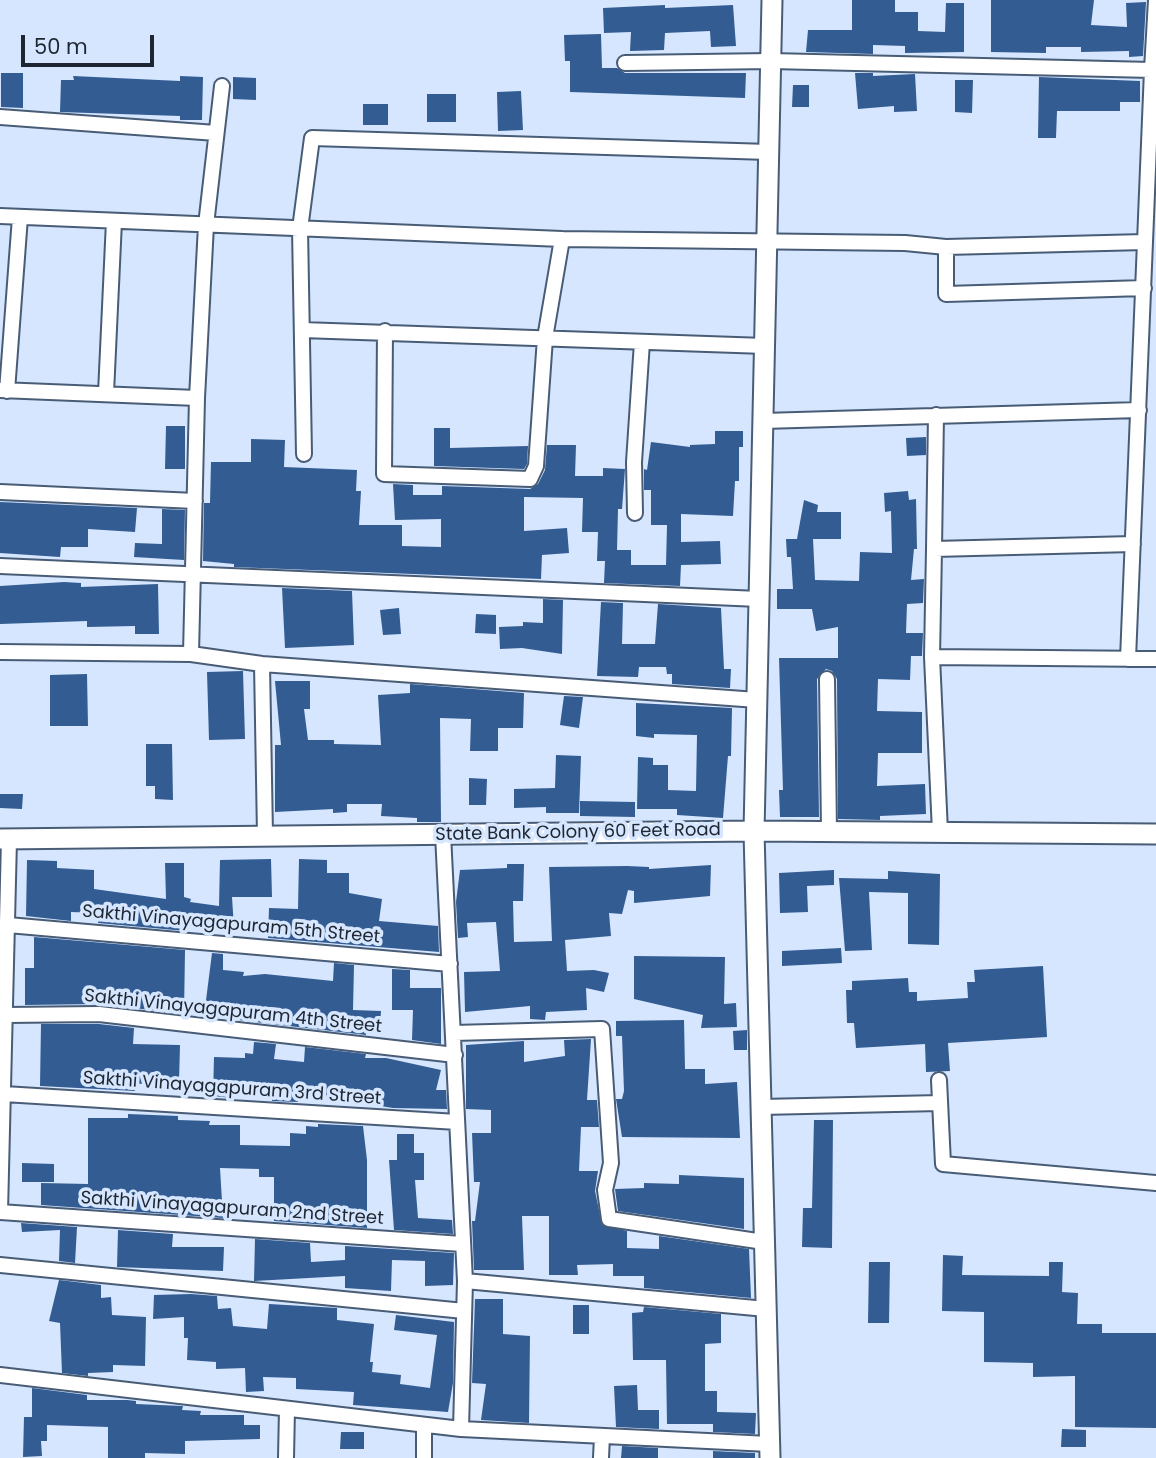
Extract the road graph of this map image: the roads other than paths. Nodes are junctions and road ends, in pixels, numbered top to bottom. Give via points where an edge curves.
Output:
1 (772, 0) edge
2 (1156, 2) edge
3 (771, 61) junction
4 (625, 63) dead end
5 (1154, 70) edge
6 (222, 86) dead end
7 (0, 117) edge
8 (216, 133) junction
9 (769, 152) junction
10 (1152, 170) edge
11 (0, 216) edge
12 (20, 217) junction
13 (114, 221) junction
14 (206, 225) junction
15 (300, 229) junction
16 (562, 239) junction
17 (1145, 242) junction
18 (767, 243) junction
19 (946, 247) junction
20 (1144, 288) junction
21 (302, 330) junction
22 (385, 331) junction
23 (545, 338) junction
24 (642, 342) junction
25 (765, 346) junction
26 (4, 391) edge
27 (106, 393) junction
28 (197, 398) junction
29 (1139, 410) junction
30 (936, 415) junction
31 (763, 421) junction
32 (304, 454) dead end
33 (0, 492) edge
34 (195, 501) junction
35 (635, 513) dead end
36 (1133, 544) junction
37 (934, 548) junction
38 (0, 566) edge
39 (193, 574) junction
40 (759, 600) junction
41 (0, 652) edge
42 (191, 654) junction
43 (932, 657) junction
44 (1128, 659) junction
45 (1156, 659) edge
46 (262, 664) junction
47 (827, 679) dead end
48 (757, 700) junction
49 (754, 831) junction
50 (829, 831) junction
51 (940, 832) junction
52 (443, 834) junction
53 (1156, 834) edge
54 (265, 835) junction
55 (5, 839) edge
56 (8, 925) junction
57 (450, 964) junction
58 (7, 1015) junction
59 (3, 1032) edge
60 (454, 1033) junction
61 (455, 1055) junction
62 (939, 1080) dead end
63 (4, 1094) junction
64 (940, 1103) junction
65 (761, 1107) junction
66 (457, 1122) junction
67 (1156, 1183) edge
68 (0, 1212) edge
69 (764, 1242) junction
70 (462, 1244) junction
71 (0, 1265) edge
72 (465, 1281) junction
73 (766, 1309) junction
74 (464, 1311) junction
75 (0, 1375) edge
76 (287, 1409) junction
77 (424, 1425) junction
78 (461, 1429) junction
79 (602, 1436) junction
80 (770, 1451) edge
81 (286, 1458) edge
82 (424, 1458) edge
83 (601, 1458) edge

1 - 3 street
2 - 5 street
3 - 4 street
3 - 5 street
3 - 9 street
5 - 10 street
6 - 8 street
7 - 8 street
8 - 14 street
9 - 15 street via 312,138
9 - 18 street
10 - 17 street
11 - 12 street
12 - 13 street
12 - 26 street
13 - 14 street
13 - 27 street
14 - 15 street
14 - 28 street
15 - 16 street
15 - 21 street
16 - 18 street
16 - 23 street
17 - 19 street
17 - 20 street
18 - 19 street
18 - 25 street
19 - 20 street via 946,294
20 - 29 street
21 - 22 street
21 - 32 street
22 - 23 street
22 - 23 street via 384,474 530,479 536,467
23 - 24 street
24 - 25 street
24 - 35 street
25 - 31 street
26 - 27 street
27 - 28 street
28 - 34 street
29 - 30 street
29 - 36 street
30 - 31 street
30 - 37 street
31 - 40 street
33 - 34 street
34 - 39 street
36 - 37 street
36 - 44 street
37 - 43 street
38 - 39 street
39 - 40 street
39 - 42 street
40 - 48 street
41 - 42 street
42 - 46 street
43 - 44 street
43 - 51 street
44 - 45 street
46 - 48 street
46 - 54 street
47 - 50 street
48 - 49 street
49 - 50 street, State Bank Colony 60 Feet Road
49 - 52 street, State Bank Colony 60 Feet Road
49 - 65 street
50 - 51 street, State Bank Colony 60 Feet Road
51 - 53 street, State Bank Colony 60 Feet Road
52 - 54 street, State Bank Colony 60 Feet Road
52 - 57 street
54 - 55 street, State Bank Colony 60 Feet Road
55 - 56 street
56 - 57 street, Sakthi Vinayagapuram 5th Street
56 - 58 street
57 - 60 street
58 - 59 street
58 - 61 street, Sakthi Vinayagapuram 4th Street via 99,1014
59 - 63 street
60 - 61 street
60 - 69 street via 601,1029 611,1163 605,1190 609,1219
61 - 66 street
62 - 64 street
63 - 66 street, Sakthi Vinayagapuram 3rd Street
63 - 68 street
64 - 65 street
64 - 67 street via 943,1164
65 - 69 street
66 - 70 street
68 - 70 street, Sakthi Vinayagapuram 2nd Street
69 - 73 street
70 - 72 street
71 - 74 street
72 - 73 street
72 - 74 street
73 - 80 street
74 - 78 street
75 - 76 street
76 - 77 street
76 - 81 street
77 - 78 street
77 - 82 street
78 - 79 street
79 - 80 street
79 - 83 street

